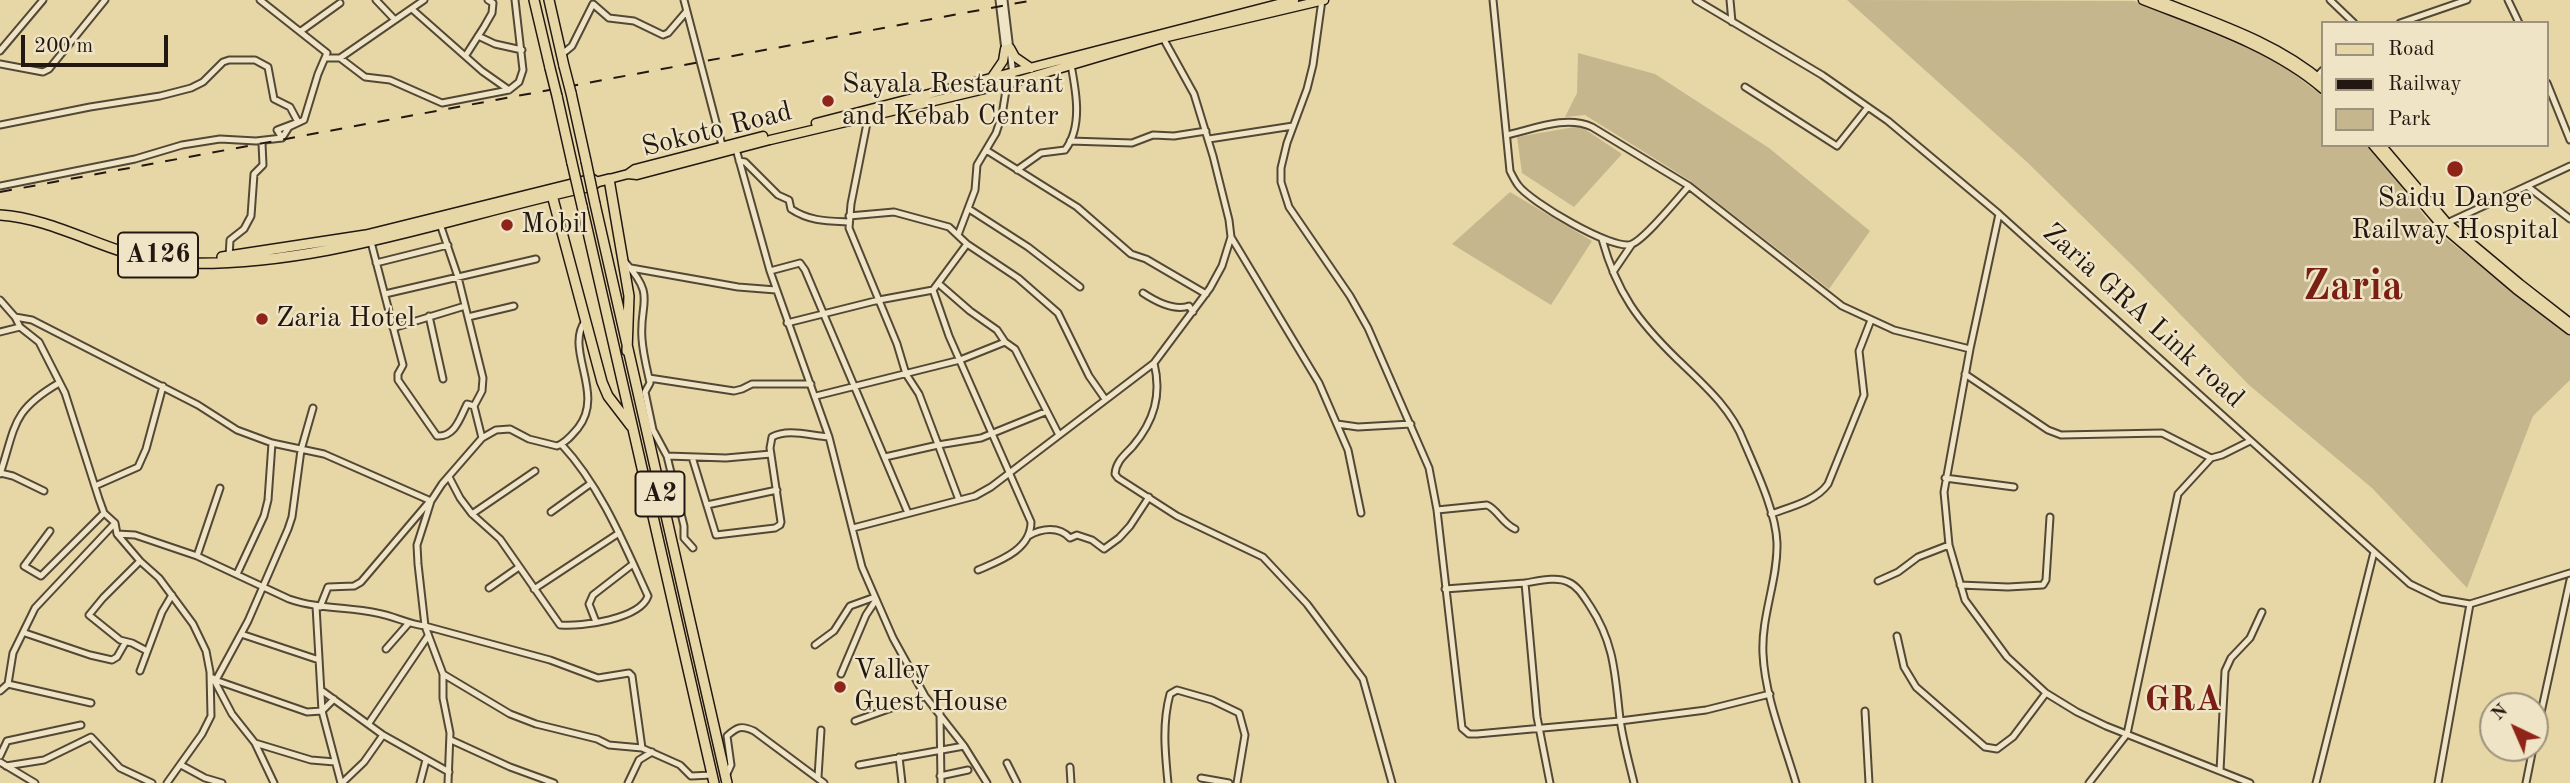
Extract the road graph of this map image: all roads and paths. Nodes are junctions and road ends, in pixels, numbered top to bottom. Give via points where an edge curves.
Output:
1 (43, 0) edge
2 (105, 0) edge
3 (261, 0) edge
4 (376, 0) edge
5 (408, 0) edge
6 (424, 0) edge
7 (488, 0) edge
8 (515, 0) edge
9 (534, 0) edge
10 (549, 0) edge
11 (684, 0) edge
12 (1001, 0) edge
13 (1294, 0) edge
14 (1323, 0) edge
15 (1493, 0) edge
16 (1696, 0) edge
17 (1730, 0) edge
18 (2143, 0) edge
19 (2158, 0) edge
20 (2330, 0) edge
21 (2467, 0) edge
22 (2508, 0) edge
23 (340, 3) dead end
24 (413, 8) junction
25 (686, 12) junction
26 (395, 20) junction
27 (2352, 21) edge
28 (2406, 21) edge
29 (2518, 21) edge
30 (1732, 22) junction
31 (301, 32) junction
32 (478, 36) junction
33 (0, 37) edge
34 (1163, 38) junction
35 (7, 43) junction
36 (1007, 49) junction
37 (522, 50) junction
38 (0, 51) edge
39 (466, 55) junction
40 (561, 55) junction
41 (326, 58) junction
42 (340, 58) junction
43 (0, 64) edge
44 (1071, 65) junction
45 (1031, 68) junction
46 (2321, 76) edge
47 (991, 78) junction
48 (1010, 78) junction
49 (1745, 87) dead end
50 (2322, 88) edge
51 (2549, 88) edge
52 (509, 90) junction
53 (1868, 107) junction
54 (868, 118) junction
55 (0, 125) edge
56 (1293, 126) junction
57 (1206, 131) junction
58 (1507, 135) junction
59 (282, 138) junction
60 (1209, 139) junction
61 (2570, 140) edge
62 (265, 141) junction
63 (1070, 141) junction
64 (2376, 147) edge
65 (2383, 147) edge
66 (723, 149) junction
67 (736, 149) junction
68 (986, 150) junction
69 (739, 161) junction
70 (2570, 166) edge
71 (1017, 170) junction
72 (609, 179) junction
73 (597, 182) junction
74 (0, 186) edge
75 (1689, 186) junction
76 (2527, 186) junction
77 (552, 195) junction
78 (969, 209) junction
79 (0, 210) edge
80 (1999, 214) junction
81 (0, 215) edge
82 (849, 219) junction
83 (2570, 219) edge
84 (2448, 223) junction
85 (440, 224) junction
86 (958, 235) junction
87 (1231, 237) junction
88 (1602, 240) junction
89 (371, 242) junction
90 (967, 244) junction
91 (1632, 244) junction
92 (448, 245) junction
93 (229, 257) junction
94 (536, 259) dead end
95 (623, 260) junction
96 (376, 263) junction
97 (631, 268) junction
98 (769, 271) junction
99 (1613, 272) junction
100 (458, 277) junction
101 (939, 284) junction
102 (1080, 287) dead end
103 (613, 288) junction
104 (776, 290) junction
105 (933, 290) junction
106 (602, 291) junction
107 (1143, 293) dead end
108 (385, 294) junction
109 (1206, 294) junction
110 (0, 300) edge
111 (879, 300) junction
112 (466, 306) junction
113 (514, 306) dead end
114 (1193, 312) junction
115 (824, 314) junction
116 (429, 316) junction
117 (15, 317) junction
118 (468, 317) junction
119 (586, 320) junction
120 (1871, 320) junction
121 (787, 323) junction
122 (2570, 323) edge
123 (20, 327) junction
124 (393, 328) junction
125 (2570, 330) edge
126 (0, 332) edge
127 (1005, 342) junction
128 (1970, 349) junction
129 (627, 351) junction
130 (960, 360) junction
131 (1154, 363) junction
132 (906, 374) junction
133 (1965, 374) junction
134 (649, 378) junction
135 (443, 379) dead end
136 (59, 383) junction
137 (811, 384) junction
138 (163, 386) junction
139 (854, 387) junction
140 (816, 396) junction
141 (1104, 399) junction
142 (474, 406) junction
143 (313, 408) dead end
144 (1045, 412) junction
145 (1337, 424) junction
146 (1411, 424) junction
147 (993, 434) junction
148 (635, 435) junction
149 (1059, 435) junction
150 (829, 437) junction
151 (482, 439) junction
152 (2249, 440) junction
153 (272, 443) junction
154 (938, 444) junction
155 (562, 445) junction
156 (0, 448) edge
157 (301, 450) junction
158 (8, 451) junction
159 (771, 454) junction
160 (667, 456) junction
161 (692, 457) junction
162 (885, 457) junction
163 (2211, 458) junction
164 (535, 471) dead end
165 (1009, 473) junction
166 (0, 474) edge
167 (449, 477) junction
168 (1945, 478) junction
169 (590, 484) junction
170 (95, 486) junction
171 (2014, 487) dead end
172 (220, 488) dead end
173 (777, 490) junction
174 (44, 491) dead end
175 (1149, 497) junction
176 (959, 500) junction
177 (430, 502) junction
178 (707, 505) junction
179 (1437, 510) junction
180 (551, 512) dead end
181 (104, 513) junction
182 (908, 513) junction
183 (1361, 513) dead end
184 (472, 514) junction
185 (1771, 514) junction
186 (2050, 517) dead end
187 (115, 523) junction
188 (853, 528) junction
189 (1515, 529) dead end
190 (50, 531) dead end
191 (619, 533) junction
192 (117, 534) junction
193 (1027, 536) junction
194 (1949, 545) junction
195 (693, 548) dead end
196 (2374, 552) junction
197 (197, 556) junction
198 (140, 561) junction
199 (633, 564) junction
200 (519, 567) junction
201 (978, 570) dead end
202 (2570, 573) edge
203 (237, 574) junction
204 (2553, 580) junction
205 (2570, 580) edge
206 (1878, 581) dead end
207 (1525, 583) junction
208 (1960, 585) junction
209 (264, 586) junction
210 (489, 588) dead end
211 (534, 589) junction
212 (1445, 589) junction
213 (274, 592) junction
214 (172, 595) junction
215 (259, 596) junction
216 (875, 598) junction
217 (2470, 604) junction
218 (318, 607) junction
219 (2262, 612) dead end
220 (596, 622) junction
221 (408, 624) junction
222 (425, 626) junction
223 (25, 633) junction
224 (241, 634) junction
225 (428, 636) junction
226 (1897, 636) dead end
227 (125, 643) junction
228 (815, 645) dead end
229 (386, 649) dead end
230 (147, 651) junction
231 (319, 660) junction
232 (139, 671) dead end
233 (210, 672) junction
234 (443, 674) junction
235 (841, 674) dead end
236 (215, 680) junction
237 (4, 684) edge
238 (321, 690) junction
239 (0, 691) edge
240 (2546, 692) edge
241 (2046, 693) junction
242 (1770, 694) junction
243 (925, 696) junction
244 (334, 699) junction
245 (91, 703) dead end
246 (322, 711) junction
247 (1865, 712) dead end
248 (940, 713) junction
249 (855, 721) dead end
250 (1620, 721) junction
251 (369, 723) junction
252 (81, 725) dead end
253 (1539, 728) junction
254 (821, 730) dead end
255 (2127, 734) junction
256 (383, 735) junction
257 (451, 740) junction
258 (255, 743) junction
259 (964, 746) junction
260 (642, 748) junction
261 (941, 749) junction
262 (652, 752) junction
263 (0, 755) edge
264 (899, 757) junction
265 (426, 760) junction
266 (335, 762) junction
267 (2530, 762) edge
268 (1007, 763) dead end
269 (3, 764) edge
270 (181, 765) junction
271 (859, 765) dead end
272 (1070, 767) dead end
273 (968, 770) dead end
274 (2220, 771) junction
275 (449, 772) junction
276 (817, 777) junction
277 (1201, 778) dead end
278 (713, 779) edge
279 (726, 779) edge
280 (941, 779) edge
281 (274, 780) edge
282 (35, 783) edge
283 (152, 783) edge
284 (167, 783) edge
285 (222, 783) edge
286 (282, 783) edge
287 (341, 783) edge
288 (420, 783) edge
289 (448, 783) edge
290 (554, 783) edge
291 (628, 783) edge
292 (824, 783) edge
293 (902, 783) edge
294 (987, 783) edge
295 (1017, 783) edge
296 (1071, 783) edge
297 (1168, 783) edge
298 (1229, 783) edge
299 (1237, 783) edge
300 (1392, 783) edge
301 (1550, 783) edge
302 (1634, 783) edge
303 (1796, 783) edge
304 (1869, 783) edge
305 (2089, 783) edge
306 (2250, 783) edge
307 (2316, 783) edge
308 (2438, 783) edge
309 (2526, 783) edge

1 - 35 street
2 - 43 street via 49,69 43,72
3 - 31 street
4 - 26 street
5 - 24 street
6 - 24 street
7 - 32 street via 493,9
8 - 37 street
9 - 106 highway, A2, bridge
10 - 40 highway, A2
11 - 25 street
12 - 36 street
13 - 45 main road
14 - 34 main road, Sokoto Road
14 - 56 street via 1313,65
15 - 58 street
16 - 30 street, Zaria GRA Link road
17 - 30 street
18 - 50 main road via 2257,48
19 - 46 main road via 2260,43
20 - 27 street
21 - 28 street
22 - 29 street
23 - 31 street
24 - 26 street
24 - 39 street
25 - 40 street via 663,35 634,21 610,18 593,4 572,46
25 - 66 street
26 - 42 street
30 - 53 street, Zaria GRA Link road
31 - 41 street via 326,51
32 - 37 street
32 - 39 street
33 - 35 street
34 - 44 main road, Sokoto Road
34 - 57 street via 1190,85
35 - 38 street
36 - 45 main road
36 - 47 main road
36 - 48 street
37 - 52 street via 522,78
39 - 52 street
40 - 103 highway, A2, bridge
41 - 42 street
41 - 59 street via 304,121 289,127
42 - 52 street via 367,78 390,80 442,103
44 - 48 main road, Sokoto Road
44 - 63 street via 1076,116
45 - 48 main road
47 - 48 main road
47 - 66 main road
48 - 54 main road, Sokoto Road
48 - 68 street via 1002,116
49 - 53 street via 1837,146
51 - 61 street
53 - 80 street, Zaria GRA Link road
54 - 67 main road, Sokoto Road
54 - 82 street
55 - 59 street via 174,92 203,82 223,62 247,59 268,67 274,99 290,107 298,122 277,130
56 - 60 street
56 - 146 street via 1281,168 1284,197 1368,328
57 - 60 street
57 - 63 street via 1153,135 1132,143
58 - 75 street via 1581,122
58 - 88 street via 1510,171 1518,186
59 - 62 street
60 - 87 street
62 - 74 street via 220,139 182,145
62 - 93 street via 263,165 254,174 251,216 230,240
63 - 71 street via 1065,150 1041,153
64 - 125 main road via 2450,233
65 - 84 main road
66 - 67 main road, Sokoto Road
66 - 72 main road, Sokoto Road
67 - 69 street
68 - 71 street
68 - 78 street via 977,165
69 - 82 street via 803,217
69 - 98 street
70 - 76 street
71 - 109 street via 1077,208 1131,254
72 - 73 highway, A126
72 - 95 highway
73 - 77 highway, A126
73 - 93 highway, A126 via 592,179 550,188 366,235
75 - 91 street
75 - 120 street via 1829,298
76 - 83 street
76 - 84 street
77 - 85 highway, A126
77 - 119 highway
78 - 86 street
78 - 102 street
79 - 93 highway, A126 via 41,218 155,254
80 - 128 street
80 - 152 street, Zaria GRA Link road
81 - 89 highway, A126 via 135,256 178,264 257,260
82 - 86 street via 894,212 949,227
82 - 111 street
84 - 122 main road
85 - 89 highway, A126
85 - 92 street
86 - 90 street
87 - 109 street
87 - 145 street via 1297,344
88 - 91 street
88 - 99 street
89 - 96 street
90 - 101 street
90 - 141 street via 1018,278 1058,313
91 - 99 street
92 - 96 street
92 - 100 street
94 - 100 street
95 - 97 street
95 - 129 highway via 629,296
96 - 108 street
97 - 104 street via 738,288
97 - 134 street via 645,297 642,339
98 - 104 street
98 - 115 street via 803,265
99 - 185 street via 1619,290 1639,318 1706,386 1735,423
100 - 108 street
100 - 112 street
101 - 105 street
101 - 127 street via 997,330
103 - 106 highway
103 - 129 highway, A2
104 - 121 street
105 - 111 street
105 - 130 street
106 - 148 highway, A2
107 - 114 street via 1163,303 1189,306
108 - 124 street
109 - 114 street
110 - 117 street
111 - 115 street
111 - 132 street
112 - 116 street
112 - 118 street
113 - 118 street
114 - 131 street
115 - 121 street
115 - 139 street
116 - 124 street
116 - 135 street
117 - 123 street
117 - 138 street via 32,320
118 - 142 street via 483,378
119 - 148 highway via 604,389
119 - 155 street via 581,327 580,350 589,403 583,421
120 - 128 street
120 - 185 street via 1858,351 1864,395 1828,484 1804,502
121 - 137 street
123 - 126 street
123 - 136 street via 39,342
124 - 142 street via 403,365 398,380 437,436 451,432 467,404
127 - 130 street
127 - 144 street via 1015,349
128 - 133 street
129 - 279 highway, A2
130 - 132 street
130 - 147 street
131 - 141 street
131 - 175 street via 1158,390 1151,419 1115,470 1118,478
132 - 139 street
132 - 154 street via 919,394
133 - 163 street via 2060,435 2162,433
133 - 168 street
134 - 137 street via 734,391 752,384
134 - 160 street via 645,391 653,430
136 - 158 street via 29,403 14,428
136 - 170 street
137 - 140 street
138 - 153 street via 229,426
138 - 170 street via 138,467
139 - 140 street
139 - 162 street
140 - 150 street
141 - 149 street
142 - 151 street
143 - 157 street
144 - 147 street
144 - 149 street
145 - 146 street
145 - 183 street via 1348,450
146 - 179 street via 1429,468
147 - 154 street
147 - 165 street
148 - 278 highway, A2
149 - 165 street
150 - 159 street via 777,434 771,440
150 - 188 street
151 - 155 street via 504,428
151 - 167 street
152 - 163 street
152 - 196 street, Zaria GRA Link road
153 - 157 street
153 - 203 street via 264,516
154 - 162 street
154 - 176 street
155 - 169 street
156 - 158 street
157 - 177 street via 324,454
157 - 209 street via 292,517
158 - 166 street
159 - 161 street
159 - 173 street
160 - 161 street
160 - 195 street via 684,538
161 - 178 street
162 - 182 street
163 - 255 street via 2178,494 2174,505
164 - 184 street
165 - 176 street via 991,487
165 - 193 street via 1031,522
166 - 174 street via 13,475
167 - 177 street
167 - 184 street
168 - 171 street
168 - 194 street
169 - 180 street
169 - 191 street
170 - 181 street
172 - 197 street
173 - 178 street
173 - 178 street via 781,522 775,528 719,536 714,533
175 - 193 street via 1130,526 1104,549 1087,538 1070,538 1064,531
175 - 300 street via 1177,516 1263,557 1307,604 1363,679
176 - 182 street
177 - 218 street via 361,582 328,587
177 - 222 street via 417,545
179 - 189 street via 1487,505
179 - 212 street
181 - 187 street
181 - 190 street via 41,576 24,566
182 - 188 street
184 - 200 street via 500,539
185 - 242 street via 1777,543 1763,654
186 - 208 street via 2043,585
187 - 192 street
187 - 223 street via 42,599
188 - 216 street
191 - 199 street
191 - 211 street
192 - 197 street via 135,535
192 - 198 street
193 - 201 street via 1012,556
194 - 206 street
194 - 208 street
196 - 217 street, Zaria GRA Link road via 2410,584
196 - 307 street
197 - 203 street
198 - 214 street
198 - 227 street via 89,615
199 - 220 street via 593,595 589,604
199 - 220 street via 647,600 614,620
200 - 210 street
200 - 211 street
202 - 204 street, Zaria GRA Link road
203 - 209 street
204 - 205 street
204 - 217 street, Zaria GRA Link road
205 - 240 street
207 - 212 street
207 - 250 street via 1560,580 1582,593 1609,642
207 - 253 street
208 - 241 street via 1987,632
209 - 213 street
209 - 215 street
211 - 220 street via 560,625
212 - 253 street via 1464,732
213 - 215 street
213 - 218 street
214 - 230 street
214 - 233 street via 198,630
215 - 224 street
216 - 228 street via 850,606 834,631
216 - 235 street
216 - 243 street
217 - 308 street
218 - 221 street via 379,613
218 - 231 street
219 - 274 street via 2250,638 2225,671
221 - 222 street
221 - 229 street
222 - 225 street
222 - 260 street via 538,656 598,678 629,673
223 - 227 street via 112,660
223 - 237 street
224 - 231 street
224 - 236 street
225 - 234 street
225 - 251 street
226 - 241 street via 1904,667 1916,687 1992,750 2013,737
227 - 230 street
230 - 232 street
231 - 238 street
233 - 236 street
233 - 270 street via 211,716
234 - 257 street
234 - 260 street via 510,714 609,745
236 - 246 street via 307,712
236 - 258 street via 232,714
237 - 239 street
237 - 245 street
238 - 244 street
238 - 246 street
241 - 255 street
242 - 250 street via 1706,710
242 - 303 street
243 - 248 street
243 - 249 street
244 - 246 street
244 - 251 street
246 - 266 street
247 - 304 street
248 - 259 street
248 - 261 street
250 - 253 street
250 - 302 street
251 - 256 street
252 - 263 street via 7,741
253 - 301 street
254 - 276 street
255 - 274 street
255 - 305 street
256 - 265 street
256 - 287 street
257 - 275 street
257 - 290 street
258 - 266 street via 311,760
258 - 281 street
259 - 261 street
259 - 294 street
260 - 262 street
261 - 264 street
261 - 280 street
262 - 278 street via 680,765 691,776
262 - 291 street via 639,760
264 - 271 street
264 - 293 street
265 - 275 street
265 - 288 street
266 - 287 street
267 - 309 street
268 - 295 street
269 - 282 street
269 - 283 street via 44,760 91,737 120,768
270 - 284 street
270 - 285 street
272 - 296 street
273 - 280 street
274 - 306 street
275 - 289 street
276 - 279 street via 744,726 727,736 731,765
276 - 292 street
277 - 298 street
281 - 286 street
297 - 299 street via 1164,715 1170,694 1177,690 1239,713 1245,735

